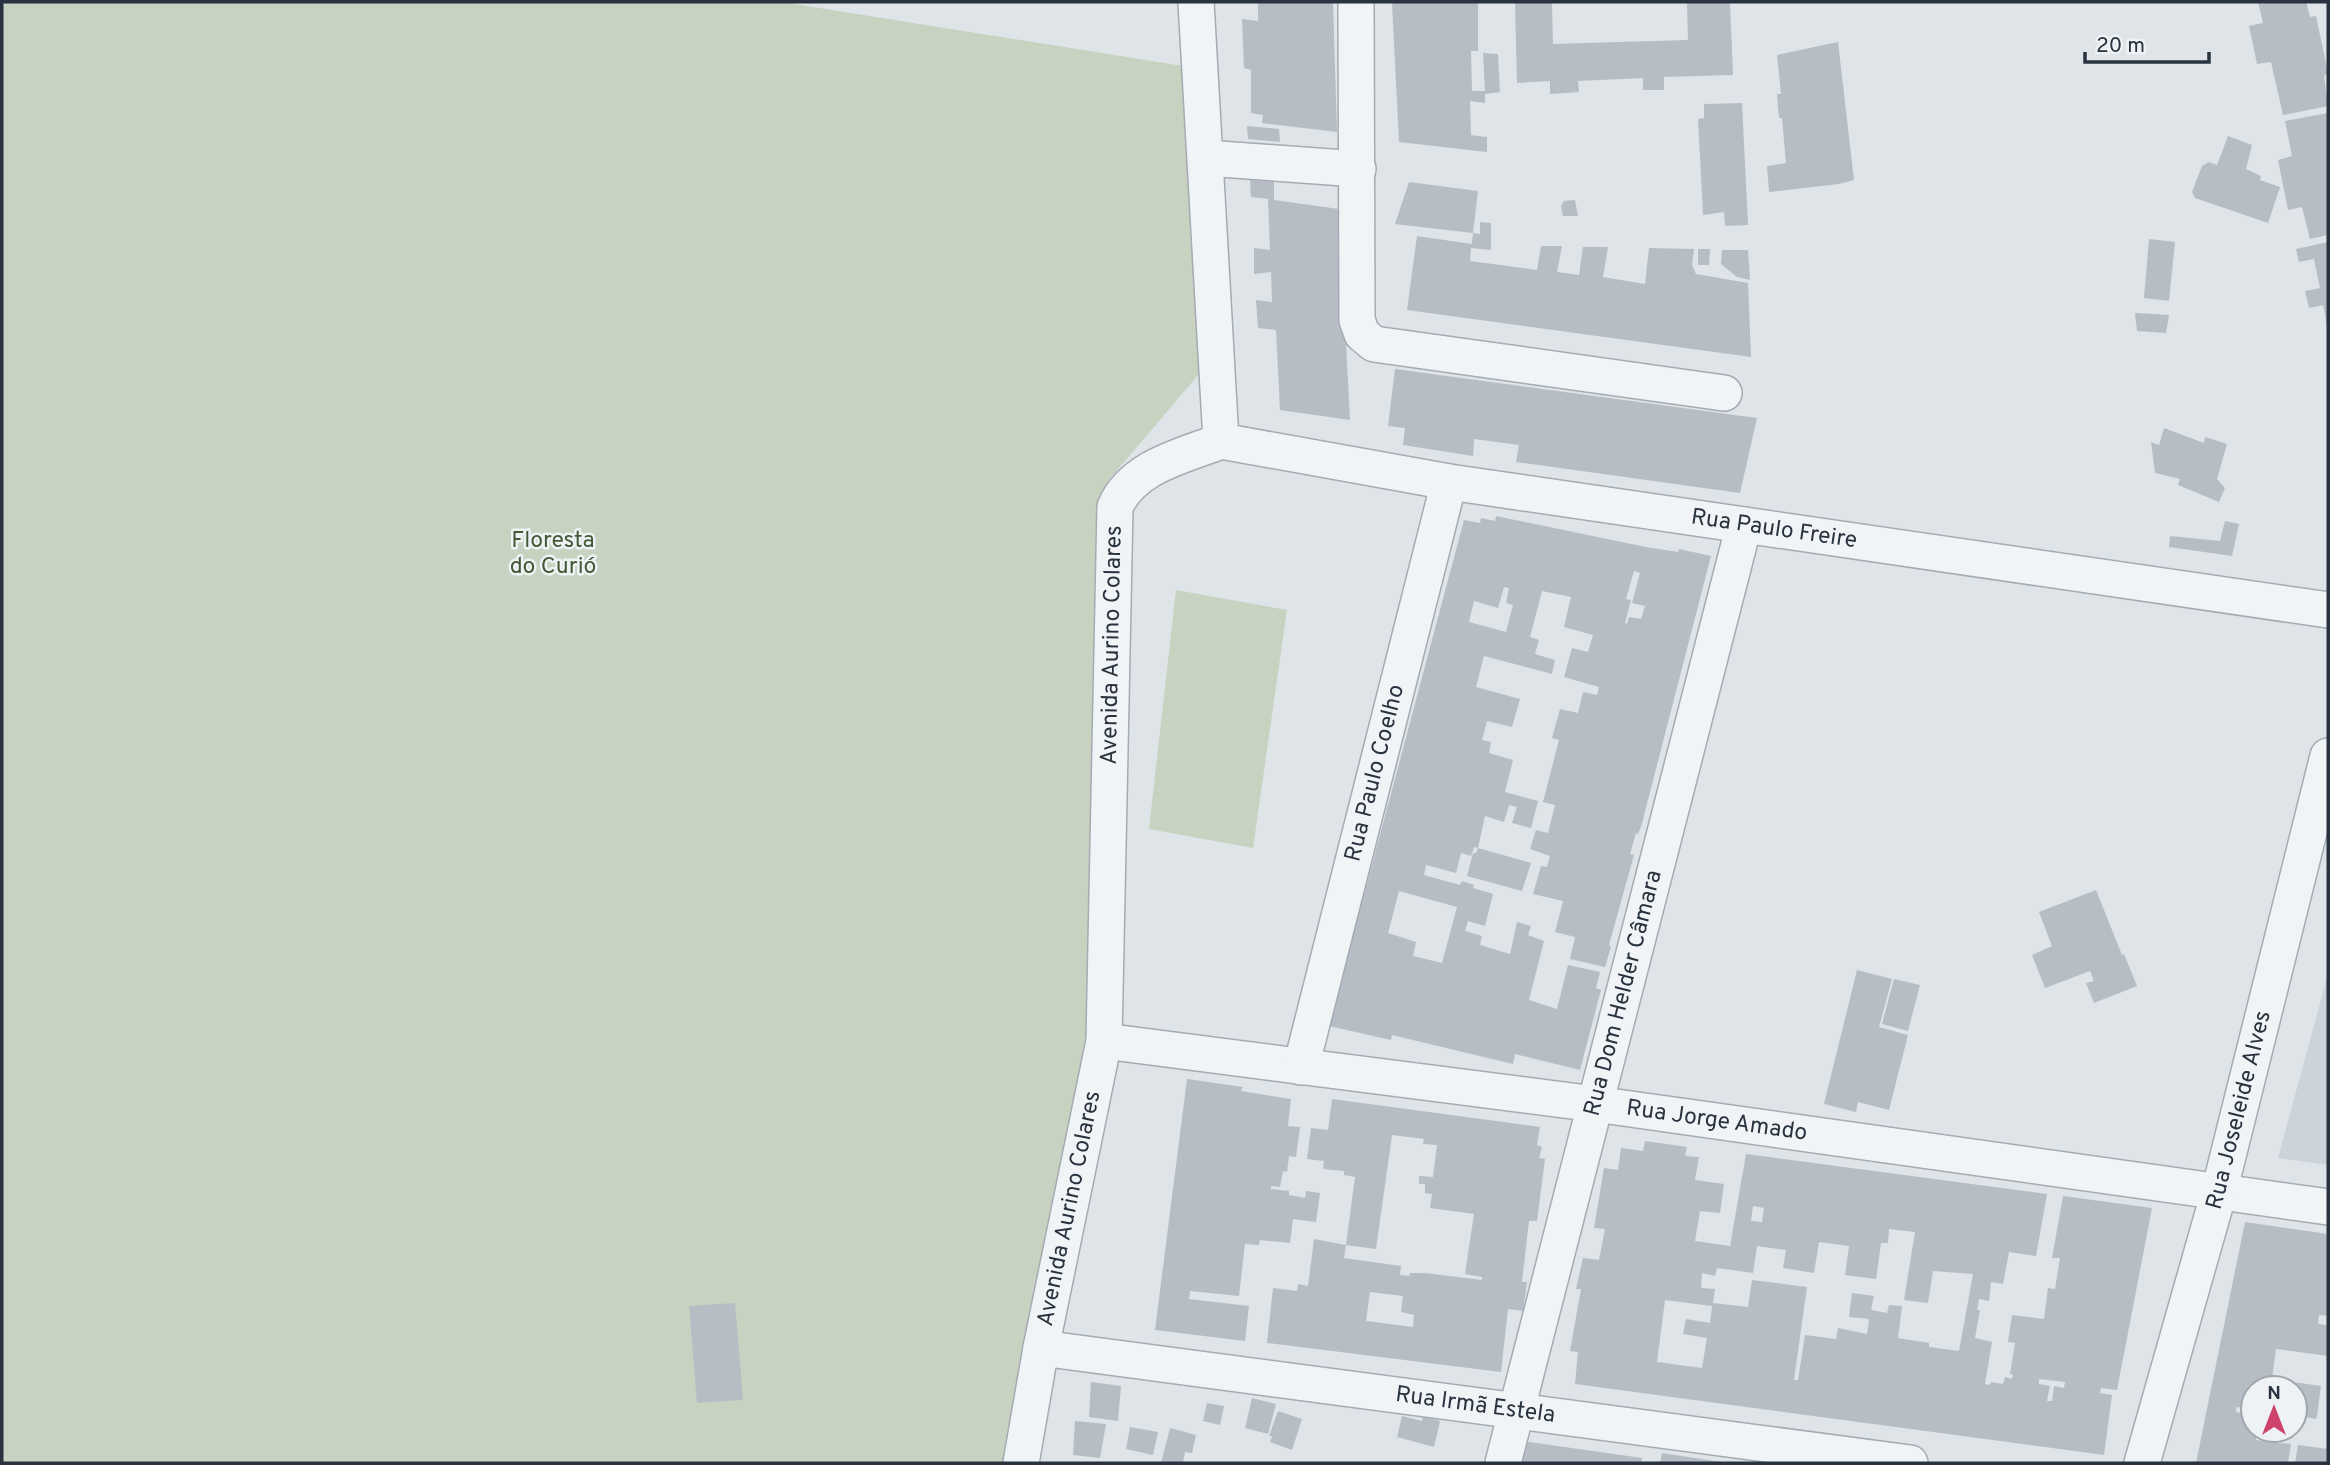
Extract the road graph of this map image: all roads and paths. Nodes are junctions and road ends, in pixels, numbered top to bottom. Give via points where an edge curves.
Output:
1 (1196, 2) edge
2 (1356, 2) edge
3 (1206, 158) junction
4 (1358, 169) junction
5 (1724, 393) dead end
6 (1221, 441) junction
7 (1449, 482) junction
8 (1744, 525) junction
9 (2328, 610) edge
10 (2328, 756) edge
11 (1104, 1041) junction
12 (1301, 1067) junction
13 (1595, 1104) junction
14 (2219, 1192) junction
15 (2328, 1207) edge
16 (1041, 1348) junction
17 (1515, 1412) junction
18 (1021, 1463) edge
19 (1503, 1463) edge
20 (1910, 1463) edge
21 (2142, 1463) edge

1 - 3 street
2 - 4 street
3 - 4 street
3 - 6 street
4 - 5 street via 1357,320 1362,334 1374,344
6 - 7 street, Rua Paulo Freire
6 - 11 street, Avenida Aurino Colares via 1153,468 1131,482 1115,507
7 - 8 street, Rua Paulo Freire
7 - 12 street, Rua Paulo Coelho
8 - 9 street, Rua Paulo Freire
8 - 13 street, Rua Dom Helder Câmara
10 - 14 street, Rua Joseleide Alves
11 - 12 street, Rua Jorge Amado
11 - 16 street, Avenida Aurino Colares
12 - 13 street, Rua Jorge Amado
13 - 14 street, Rua Jorge Amado
13 - 17 street, Rua Dom Helder Câmara
14 - 15 street, Rua Jorge Amado
14 - 21 street, Rua Joseleide Alves
16 - 17 street, Rua Irmã Estela
16 - 18 street, Avenida Aurino Colares
17 - 19 street, Rua Dom Helder Câmara
17 - 20 street, Rua Irmã Estela

